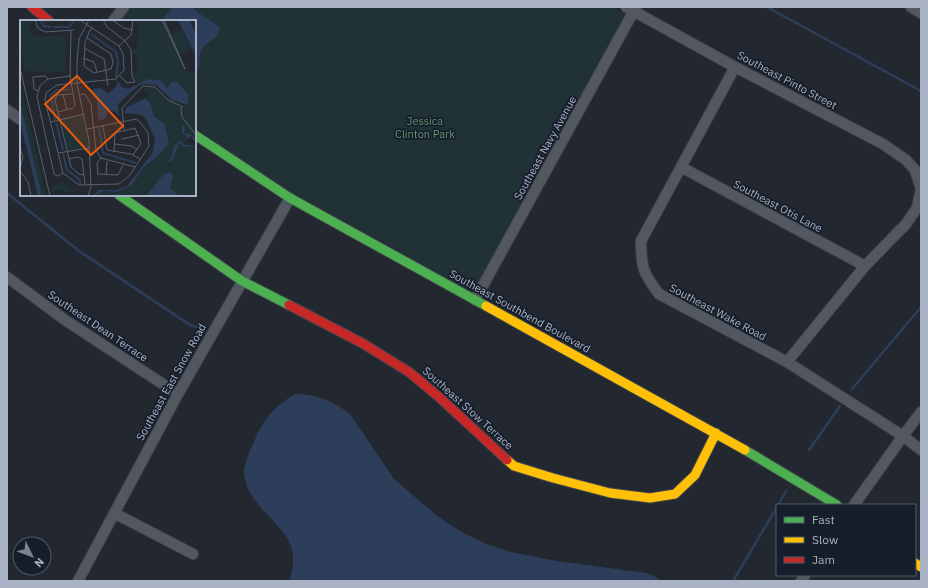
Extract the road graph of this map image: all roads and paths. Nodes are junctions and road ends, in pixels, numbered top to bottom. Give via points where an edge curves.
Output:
1 (32, 7) edge
2 (124, 7) edge
3 (910, 7) edge
4 (632, 8) edge
5 (921, 13) edge
6 (48, 20) edge
7 (114, 20) edge
8 (735, 67) junction
9 (7, 110) edge
10 (20, 119) edge
11 (196, 135) edge
12 (681, 167) junction
13 (921, 189) edge
14 (119, 196) edge
15 (290, 198) junction
16 (865, 266) junction
17 (7, 276) edge
18 (242, 281) junction
19 (475, 300) junction
20 (787, 362) junction
21 (178, 394) junction
22 (921, 412) edge
23 (716, 433) junction
24 (903, 436) junction
25 (921, 450) edge
26 (835, 504) edge
27 (855, 504) edge
28 (114, 513) junction
29 (193, 554) dead end
30 (78, 581) edge

1 - 6 street
2 - 7 street
3 - 5 street
4 - 8 street, Southeast Pinto Street
4 - 19 street, Southeast Navy Avenue
8 - 12 street, Southeast Wake Road
8 - 13 street, Southeast Pinto Street via 883,144 906,160 915,170
9 - 10 street
11 - 15 street, Southeast Southbend Boulevard
12 - 16 street, Southeast Otis Lane
12 - 20 street, Southeast Wake Road via 641,241 641,262 648,280 659,294
13 - 16 street, Southeast Pinto Street via 917,208 906,224
14 - 18 street, Southeast Stow Terrace
15 - 18 street, Southeast East Snow Road
15 - 19 street, Southeast Southbend Boulevard
16 - 20 street, Southeast Pinto Street
17 - 21 street, Southeast Dean Terrace via 65,320
18 - 21 street, Southeast East Snow Road
18 - 23 street, Southeast Stow Terrace via 362,343 409,372 514,466 610,493 650,498 675,494 696,475
19 - 23 street, Southeast Southbend Boulevard
20 - 24 street, Southeast Wake Road
21 - 28 street, Southeast East Snow Road
22 - 24 street
23 - 26 street, Southeast Southbend Boulevard
24 - 25 street, Southeast Wake Road
24 - 27 street
28 - 29 street
28 - 30 street, Southeast East Snow Road

